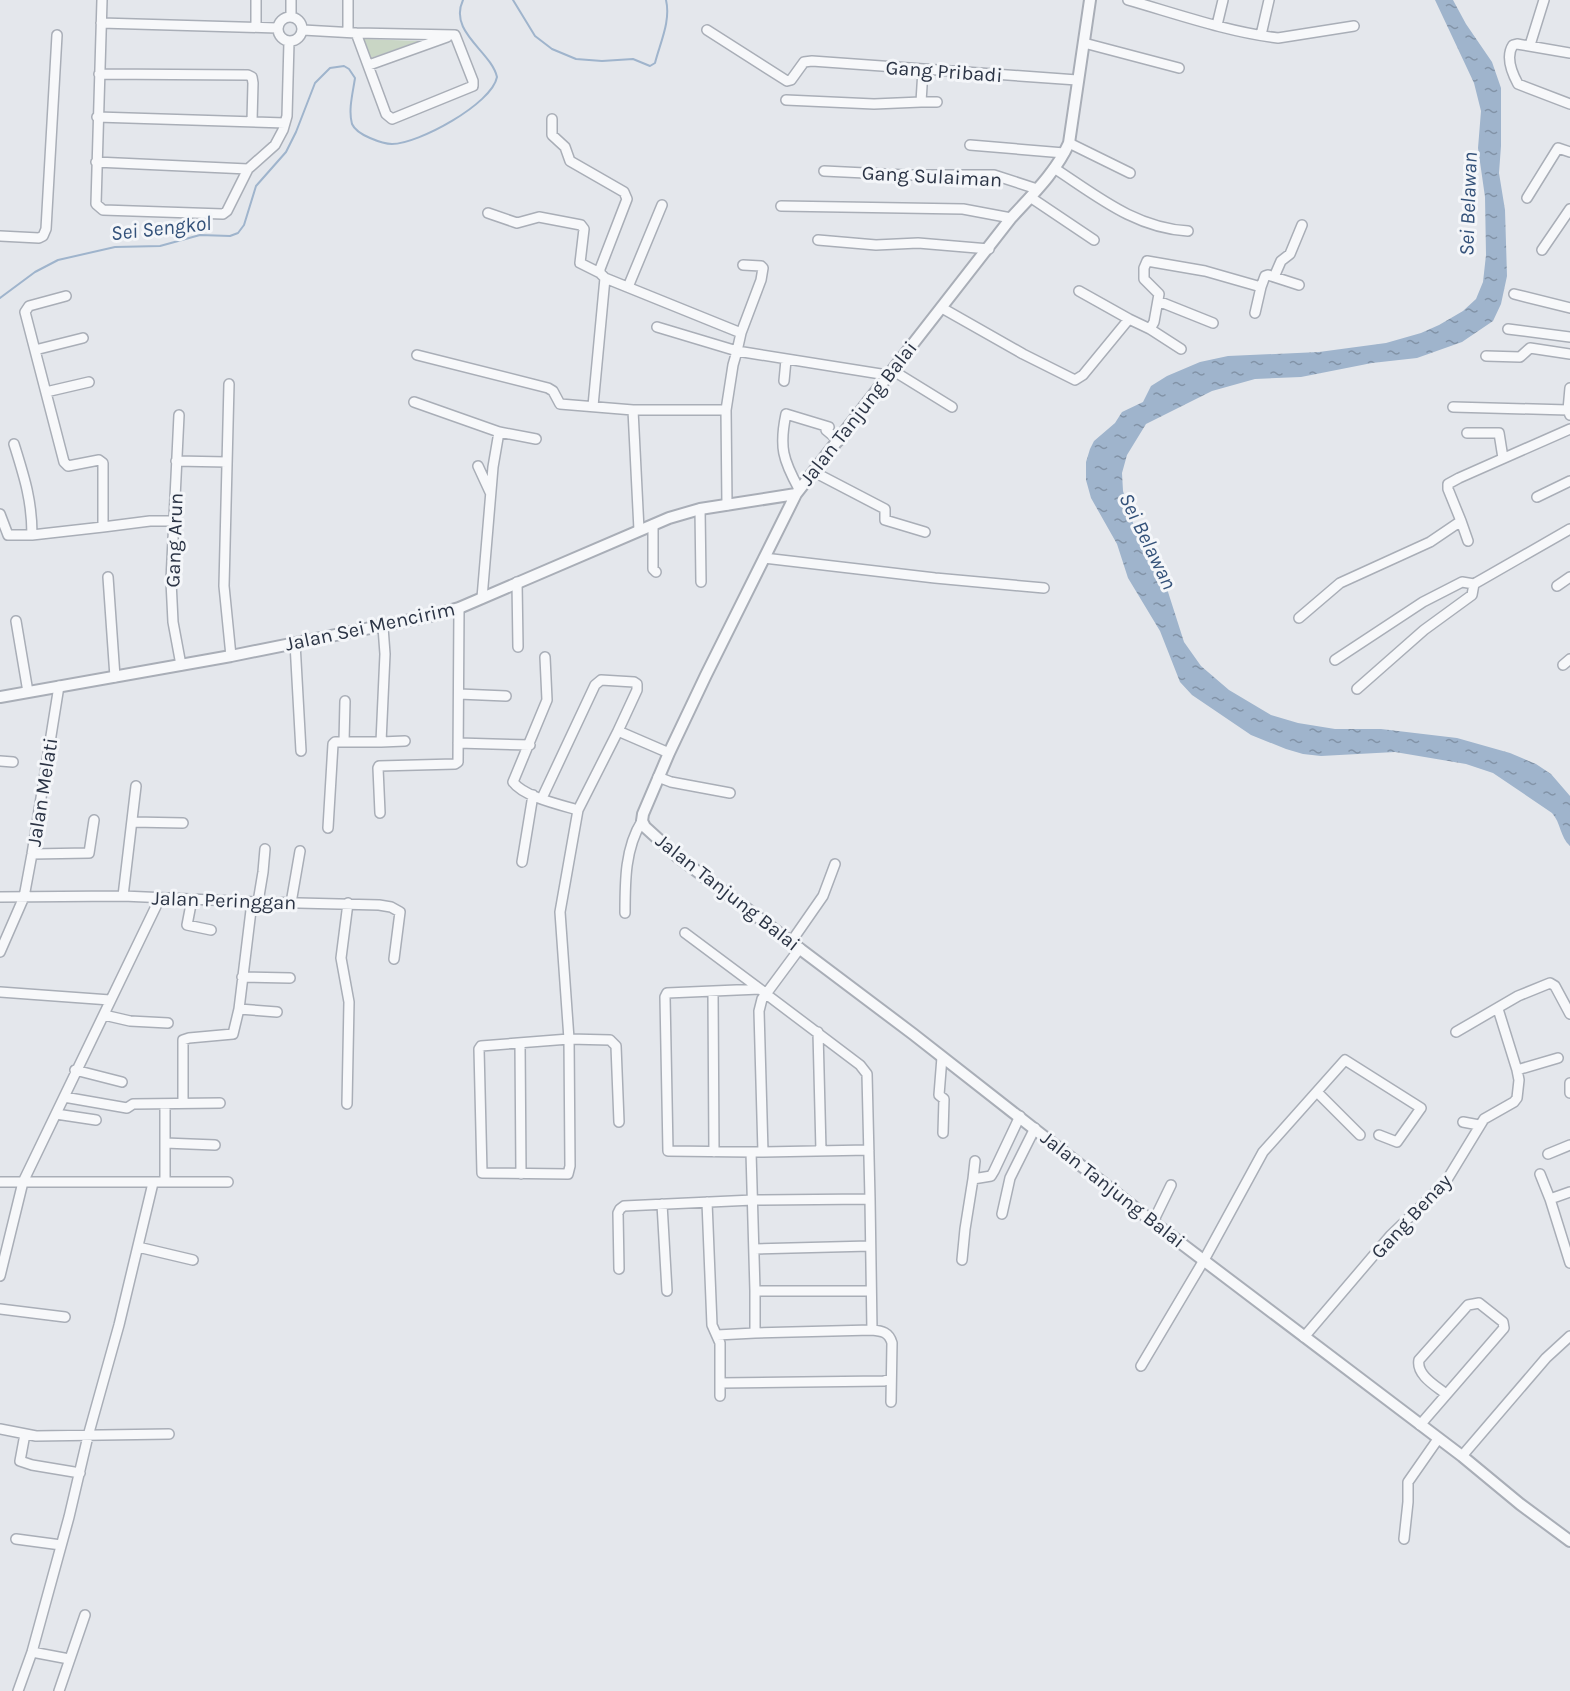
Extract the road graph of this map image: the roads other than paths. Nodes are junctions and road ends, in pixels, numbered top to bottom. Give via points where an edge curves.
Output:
1 (102, 0) edge
2 (256, 0) edge
3 (291, 0) edge
4 (348, 0) edge
5 (1090, 0) edge
6 (1128, 0) edge
7 (1223, 0) edge
8 (1269, 0) edge
9 (1544, 0) edge
10 (291, 17) junction
11 (101, 23) junction
12 (1217, 25) junction
13 (1354, 26) dead end
14 (256, 27) junction
15 (277, 28) junction
16 (303, 30) junction
17 (707, 30) dead end
18 (352, 33) junction
19 (57, 35) dead end
20 (455, 35) junction
21 (1261, 35) junction
22 (290, 42) junction
23 (1084, 43) junction
24 (1530, 45) junction
25 (1570, 53) edge
26 (369, 65) junction
27 (1179, 68) dead end
28 (923, 70) junction
29 (99, 74) junction
30 (1077, 80) junction
31 (786, 100) dead end
32 (921, 102) junction
33 (937, 102) dead end
34 (1570, 104) edge
35 (97, 117) junction
36 (552, 118) dead end
37 (252, 122) junction
38 (285, 123) junction
39 (970, 145) dead end
40 (1066, 148) junction
41 (1570, 153) edge
42 (96, 162) junction
43 (1054, 168) junction
44 (248, 169) junction
45 (824, 171) dead end
46 (1130, 172) dead end
47 (1034, 193) junction
48 (1527, 198) dead end
49 (662, 205) dead end
50 (781, 206) dead end
51 (1570, 209) edge
52 (488, 213) dead end
53 (1011, 218) junction
54 (1302, 225) dead end
55 (1188, 231) dead end
56 (0, 236) edge
57 (818, 240) dead end
58 (1094, 240) dead end
59 (989, 249) junction
60 (1542, 250) dead end
61 (743, 266) dead end
62 (602, 276) junction
63 (1274, 277) junction
64 (1299, 285) dead end
65 (628, 287) junction
66 (1260, 287) junction
67 (1078, 291) dead end
68 (1514, 294) dead end
69 (66, 296) dead end
70 (1158, 301) junction
71 (942, 308) junction
72 (1570, 308) edge
73 (1255, 313) dead end
74 (1129, 319) junction
75 (1213, 323) dead end
76 (657, 327) dead end
77 (1150, 329) junction
78 (1508, 329) dead end
79 (741, 333) junction
80 (1570, 337) edge
81 (83, 338) dead end
82 (1181, 349) dead end
83 (35, 350) junction
84 (737, 351) junction
85 (1570, 354) edge
86 (417, 355) dead end
87 (1486, 356) dead end
88 (786, 360) junction
89 (890, 372) junction
90 (784, 381) dead end
91 (89, 382) dead end
92 (229, 384) dead end
93 (1570, 388) edge
94 (46, 392) junction
95 (414, 402) dead end
96 (593, 406) junction
97 (951, 407) dead end
98 (1454, 407) dead end
99 (633, 410) junction
100 (726, 410) junction
101 (1569, 413) edge
102 (179, 415) dead end
103 (1570, 429) edge
104 (499, 432) junction
105 (1467, 434) dead end
106 (536, 439) dead end
107 (839, 441) junction
108 (14, 444) dead end
109 (1503, 458) junction
110 (176, 461) junction
111 (227, 462) junction
112 (478, 466) dead end
113 (814, 472) junction
114 (1570, 481) edge
115 (797, 492) junction
116 (491, 494) junction
117 (1537, 497) dead end
118 (727, 505) junction
119 (700, 509) junction
120 (0, 514) edge
121 (173, 521) junction
122 (1461, 521) junction
123 (653, 525) junction
124 (102, 527) junction
125 (1570, 529) edge
126 (639, 530) junction
127 (925, 532) dead end
128 (32, 535) junction
129 (1468, 541) dead end
130 (764, 558) junction
131 (656, 572) dead end
132 (108, 577) dead end
133 (1570, 577) edge
134 (517, 582) junction
135 (701, 582) dead end
136 (1474, 584) junction
137 (1557, 586) dead end
138 (1044, 588) dead end
139 (482, 598) junction
140 (459, 608) junction
141 (1299, 618) dead end
142 (16, 621) dead end
143 (383, 627) junction
144 (295, 643) junction
145 (518, 647) dead end
146 (231, 656) junction
147 (545, 657) dead end
148 (1335, 660) dead end
149 (181, 665) junction
150 (116, 677) junction
151 (59, 686) junction
152 (1357, 689) dead end
153 (28, 692) junction
154 (459, 694) junction
155 (506, 696) dead end
156 (0, 697) edge
157 (345, 701) dead end
158 (618, 731) junction
159 (405, 741) dead end
160 (344, 742) junction
161 (381, 742) junction
162 (458, 743) junction
163 (530, 745) junction
164 (301, 751) dead end
165 (669, 753) junction
166 (0, 761) edge
167 (13, 762) dead end
168 (658, 777) junction
169 (136, 786) dead end
170 (730, 793) dead end
171 (537, 797) junction
172 (578, 810) junction
173 (380, 813) dead end
174 (94, 820) dead end
175 (642, 821) junction
176 (133, 822) junction
177 (183, 823) dead end
178 (328, 828) dead end
179 (265, 849) dead end
180 (300, 851) dead end
181 (32, 854) junction
182 (522, 862) dead end
183 (835, 864) dead end
184 (123, 896) junction
185 (0, 897) edge
186 (24, 897) junction
187 (159, 898) junction
188 (192, 899) junction
189 (255, 902) junction
190 (291, 903) junction
191 (348, 903) junction
192 (625, 913) dead end
193 (211, 930) dead end
194 (685, 933) dead end
195 (796, 945) junction
196 (0, 952) edge
197 (394, 959) dead end
198 (242, 977) junction
199 (290, 978) dead end
200 (763, 991) junction
201 (0, 992) edge
202 (713, 992) junction
203 (110, 1000) junction
204 (239, 1009) junction
205 (1498, 1009) junction
206 (277, 1012) dead end
207 (1570, 1014) edge
208 (104, 1015) junction
209 (168, 1023) dead end
210 (818, 1032) junction
211 (1456, 1032) dead end
212 (569, 1039) junction
213 (520, 1043) junction
214 (942, 1057) junction
215 (1558, 1058) dead end
216 (75, 1070) junction
217 (1517, 1070) junction
218 (122, 1082) dead end
219 (1570, 1083) edge
220 (1317, 1092) junction
221 (1570, 1093) edge
222 (64, 1097) junction
223 (183, 1102) junction
224 (220, 1103) dead end
225 (165, 1104) junction
226 (347, 1104) dead end
227 (56, 1114) junction
228 (1020, 1116) junction
229 (96, 1120) dead end
230 (619, 1122) dead end
231 (1463, 1122) dead end
232 (1479, 1125) junction
233 (1035, 1128) junction
234 (943, 1133) dead end
235 (1360, 1135) dead end
236 (1379, 1135) dead end
237 (165, 1143) junction
238 (215, 1144) dead end
239 (1570, 1145) edge
240 (869, 1150) junction
241 (821, 1151) junction
242 (714, 1152) junction
243 (751, 1152) junction
244 (764, 1152) junction
245 (1548, 1154) dead end
246 (975, 1161) dead end
247 (521, 1174) junction
248 (1540, 1174) dead end
249 (974, 1179) junction
250 (0, 1182) edge
251 (23, 1182) junction
252 (165, 1182) junction
253 (228, 1182) dead end
254 (153, 1183) junction
255 (1171, 1185) dead end
256 (1570, 1192) edge
257 (870, 1199) junction
258 (1550, 1199) junction
259 (753, 1200) junction
260 (707, 1202) junction
261 (662, 1204) junction
262 (1002, 1214) dead end
263 (1153, 1222) junction
264 (1568, 1245) edge
265 (870, 1246) junction
266 (138, 1247) junction
267 (754, 1249) junction
268 (193, 1260) dead end
269 (962, 1260) dead end
270 (1204, 1260) junction
271 (1570, 1263) edge
272 (619, 1269) dead end
273 (0, 1276) edge
274 (667, 1291) dead end
275 (870, 1291) junction
276 (754, 1292) junction
277 (0, 1309) edge
278 (65, 1317) dead end
279 (872, 1330) junction
280 (755, 1333) junction
281 (717, 1335) junction
282 (1570, 1336) edge
283 (1304, 1337) junction
284 (1141, 1366) dead end
285 (890, 1379) junction
286 (720, 1383) junction
287 (1446, 1394) junction
288 (720, 1396) dead end
289 (891, 1402) dead end
290 (1420, 1425) junction
291 (0, 1429) edge
292 (25, 1434) junction
293 (169, 1434) dead end
294 (88, 1436) junction
295 (1438, 1439) junction
296 (1462, 1456) junction
297 (80, 1473) junction
298 (16, 1539) dead end
299 (1404, 1539) dead end
300 (1570, 1541) edge
301 (61, 1545) junction
302 (85, 1615) dead end
303 (32, 1652) junction
304 (69, 1659) junction
305 (18, 1691) edge
306 (59, 1691) edge

1 - 11 street
2 - 14 street
3 - 10 street
4 - 18 street
5 - 23 street, Jalan Tanjung Balai
6 - 12 street
7 - 12 street
8 - 21 street
9 - 24 street
10 - 15 street via 280,21
10 - 16 street via 298,20
11 - 14 street
11 - 29 street
12 - 21 street
13 - 21 street via 1278,38
14 - 15 street
15 - 22 street via 282,39
16 - 18 street
16 - 22 street via 297,40
17 - 28 street, Gang Pribadi via 785,80 791,80 804,62
18 - 20 street
18 - 26 street
19 - 56 street via 45,233 39,238
20 - 26 street
20 - 26 street via 473,86 392,118 386,114
22 - 38 street
23 - 27 street
23 - 30 street, Jalan Tanjung Balai
24 - 25 street
24 - 34 street via 1512,45 1510,50 1518,84
28 - 30 street, Gang Pribadi
28 - 32 street
29 - 35 street
29 - 37 street via 252,76
30 - 40 street, Jalan Tanjung Balai
31 - 32 street
32 - 33 street
35 - 37 street
35 - 42 street
36 - 62 street via 552,135 565,147 570,161 624,192 627,199 601,263
37 - 38 street
38 - 44 street via 275,145
39 - 40 street
40 - 43 street, Jalan Tanjung Balai
40 - 46 street
41 - 48 street via 1558,148
42 - 44 street
42 - 44 street via 96,204 103,210 223,214 230,208
43 - 47 street, Jalan Tanjung Balai
43 - 55 street via 1130,217
45 - 47 street, Gang Sulaiman via 994,176
47 - 53 street, Jalan Tanjung Balai
47 - 58 street, Gang Sulaiman
49 - 65 street
50 - 53 street via 963,209
51 - 60 street
52 - 62 street via 517,223 539,217 581,225 584,229 580,263
53 - 59 street, Jalan Tanjung Balai
54 - 63 street via 1290,254 1281,261
57 - 59 street
59 - 71 street, Jalan Tanjung Balai
61 - 79 street via 764,268
62 - 65 street
62 - 96 street
63 - 64 street
63 - 66 street via 1266,275
65 - 79 street
66 - 70 street via 1205,271 1147,261 1144,279 1158,292
66 - 73 street
67 - 74 street
68 - 72 street
69 - 83 street via 26,309
70 - 75 street
70 - 77 street
71 - 74 street via 1075,380
71 - 89 street, Jalan Tanjung Balai
74 - 77 street
76 - 84 street
77 - 82 street
78 - 80 street
79 - 84 street
81 - 83 street
83 - 94 street
84 - 88 street
84 - 100 street
85 - 87 street via 1530,348 1520,357
86 - 96 street via 548,387 560,404
88 - 89 street
88 - 90 street
89 - 97 street
89 - 107 street, Jalan Tanjung Balai
91 - 94 street
92 - 111 street
93 - 101 street
94 - 124 street via 65,465 99,460 103,464
95 - 104 street
96 - 99 street
98 - 101 street
99 - 100 street
99 - 126 street
100 - 118 street
102 - 110 street, Gang Arun
103 - 109 street
104 - 106 street
104 - 116 street
105 - 109 street via 1499,433
107 - 113 street, Jalan Tanjung Balai
107 - 115 street via 826,430 828,427 786,414 784,457
108 - 128 street via 32,509
109 - 122 street via 1448,485
110 - 111 street
110 - 121 street, Gang Arun
111 - 146 street via 224,586
112 - 116 street
113 - 115 street, Jalan Tanjung Balai
113 - 127 street via 885,509 885,520
114 - 117 street
115 - 118 street, Jalan Sei Mencirim
115 - 130 street, Jalan Tanjung Balai
116 - 139 street
118 - 119 street, Jalan Sei Mencirim
119 - 123 street, Jalan Sei Mencirim
119 - 135 street
120 - 128 street via 8,535
121 - 124 street
121 - 149 street, Gang Arun via 173,622
122 - 129 street
122 - 141 street via 1430,542 1340,583
123 - 126 street, Jalan Sei Mencirim
123 - 131 street
124 - 128 street
125 - 136 street
126 - 134 street, Jalan Sei Mencirim
130 - 138 street
130 - 165 street, Jalan Tanjung Balai
132 - 150 street
133 - 137 street
134 - 139 street, Jalan Sei Mencirim
134 - 145 street
136 - 148 street via 1462,582 1423,602
136 - 152 street via 1472,595 1424,630
139 - 140 street, Jalan Sei Mencirim
140 - 143 street, Jalan Sei Mencirim
140 - 154 street
142 - 153 street
143 - 144 street, Jalan Sei Mencirim
143 - 161 street
144 - 146 street, Jalan Sei Mencirim
144 - 164 street
146 - 149 street, Jalan Sei Mencirim
147 - 163 street via 548,700
149 - 150 street, Jalan Sei Mencirim
150 - 151 street, Jalan Sei Mencirim
151 - 153 street, Jalan Sei Mencirim
151 - 181 street, Jalan Melati
153 - 156 street, Jalan Sei Mencirim
154 - 155 street
154 - 162 street
157 - 160 street
158 - 165 street
158 - 171 street via 637,684 601,680
158 - 172 street
159 - 161 street
160 - 161 street
160 - 178 street via 333,744
162 - 163 street
162 - 173 street via 455,764 379,766
163 - 171 street via 513,782
165 - 168 street, Jalan Tanjung Balai
166 - 167 street
168 - 170 street
168 - 175 street, Jalan Tanjung Balai
169 - 176 street
171 - 172 street
171 - 182 street
172 - 212 street via 560,912
174 - 181 street via 89,853
175 - 192 street via 634,835 626,868
175 - 195 street, Jalan Tanjung Balai via 678,857
176 - 177 street
176 - 184 street
179 - 189 street
180 - 190 street
181 - 186 street, Jalan Melati
183 - 195 street via 823,896
184 - 186 street, Jalan Peringgan
184 - 187 street, Jalan Peringgan
185 - 186 street, Jalan Peringgan
186 - 196 street, Jalan Melati
187 - 188 street, Jalan Peringgan
187 - 203 street
188 - 189 street, Jalan Peringgan
188 - 193 street via 188,925
189 - 190 street, Jalan Peringgan
189 - 198 street
190 - 191 street, Jalan Peringgan
191 - 197 street, Jalan Peringgan via 391,907 400,912
191 - 226 street via 341,958 349,1002
194 - 200 street
195 - 200 street
195 - 214 street, Jalan Tanjung Balai
198 - 199 street
198 - 204 street
200 - 202 street
200 - 210 street
200 - 244 street via 759,1011
201 - 203 street
202 - 242 street
202 - 242 street via 667,993 665,998 668,1151
203 - 208 street
204 - 206 street
204 - 223 street via 233,1034 183,1041
205 - 207 street via 1550,983 1556,986
205 - 211 street
205 - 217 street
208 - 209 street
208 - 216 street
210 - 240 street via 867,1074
210 - 241 street
212 - 213 street
212 - 230 street via 614,1042
212 - 247 street via 570,1172
213 - 247 street
213 - 247 street via 481,1046 478,1051 481,1172
214 - 228 street, Jalan Tanjung Balai
214 - 234 street via 939,1095 944,1099
215 - 217 street
216 - 218 street
216 - 222 street
217 - 232 street, Gang Benay via 1517,1098
219 - 221 street
220 - 235 street
220 - 236 street via 1348,1060 1421,1108 1397,1142
220 - 270 street via 1263,1152
222 - 225 street via 127,1108 133,1104
222 - 227 street
223 - 224 street
223 - 225 street
225 - 237 street
227 - 229 street
227 - 251 street
228 - 233 street, Jalan Tanjung Balai
228 - 249 street via 991,1176
231 - 232 street
232 - 283 street, Gang Benay via 1445,1183 1391,1235
233 - 262 street via 1010,1178
233 - 263 street, Jalan Tanjung Balai
237 - 238 street
237 - 252 street
239 - 245 street
240 - 241 street
240 - 257 street
241 - 244 street
242 - 243 street
243 - 244 street
243 - 259 street
246 - 249 street
248 - 258 street
249 - 269 street
250 - 251 street
251 - 254 street
251 - 273 street
252 - 253 street
252 - 254 street
254 - 266 street
255 - 263 street
256 - 258 street
257 - 259 street
257 - 265 street
258 - 264 street
259 - 260 street
259 - 267 street
260 - 261 street
260 - 281 street via 712,1325
261 - 272 street via 620,1209
261 - 274 street
263 - 270 street, Jalan Tanjung Balai
264 - 271 street
265 - 267 street
265 - 275 street
266 - 268 street
266 - 294 street
267 - 276 street
270 - 283 street, Jalan Tanjung Balai
270 - 284 street
275 - 276 street
275 - 279 street
276 - 280 street
277 - 278 street
279 - 280 street
279 - 285 street via 890,1337
280 - 281 street
281 - 286 street
282 - 296 street via 1546,1358
283 - 290 street, Jalan Tanjung Balai
285 - 286 street
285 - 289 street
286 - 288 street
287 - 287 street via 1504,1328 1503,1322 1479,1303 1468,1305 1419,1360 1422,1374
287 - 290 street
290 - 295 street, Jalan Tanjung Balai
291 - 292 street
292 - 294 street
292 - 297 street via 20,1461
293 - 294 street
294 - 297 street
295 - 296 street, Jalan Tanjung Balai
295 - 299 street via 1408,1479
296 - 300 street, Jalan Tanjung Balai
297 - 301 street
298 - 301 street
301 - 303 street
302 - 304 street
303 - 304 street
303 - 305 street
304 - 306 street

